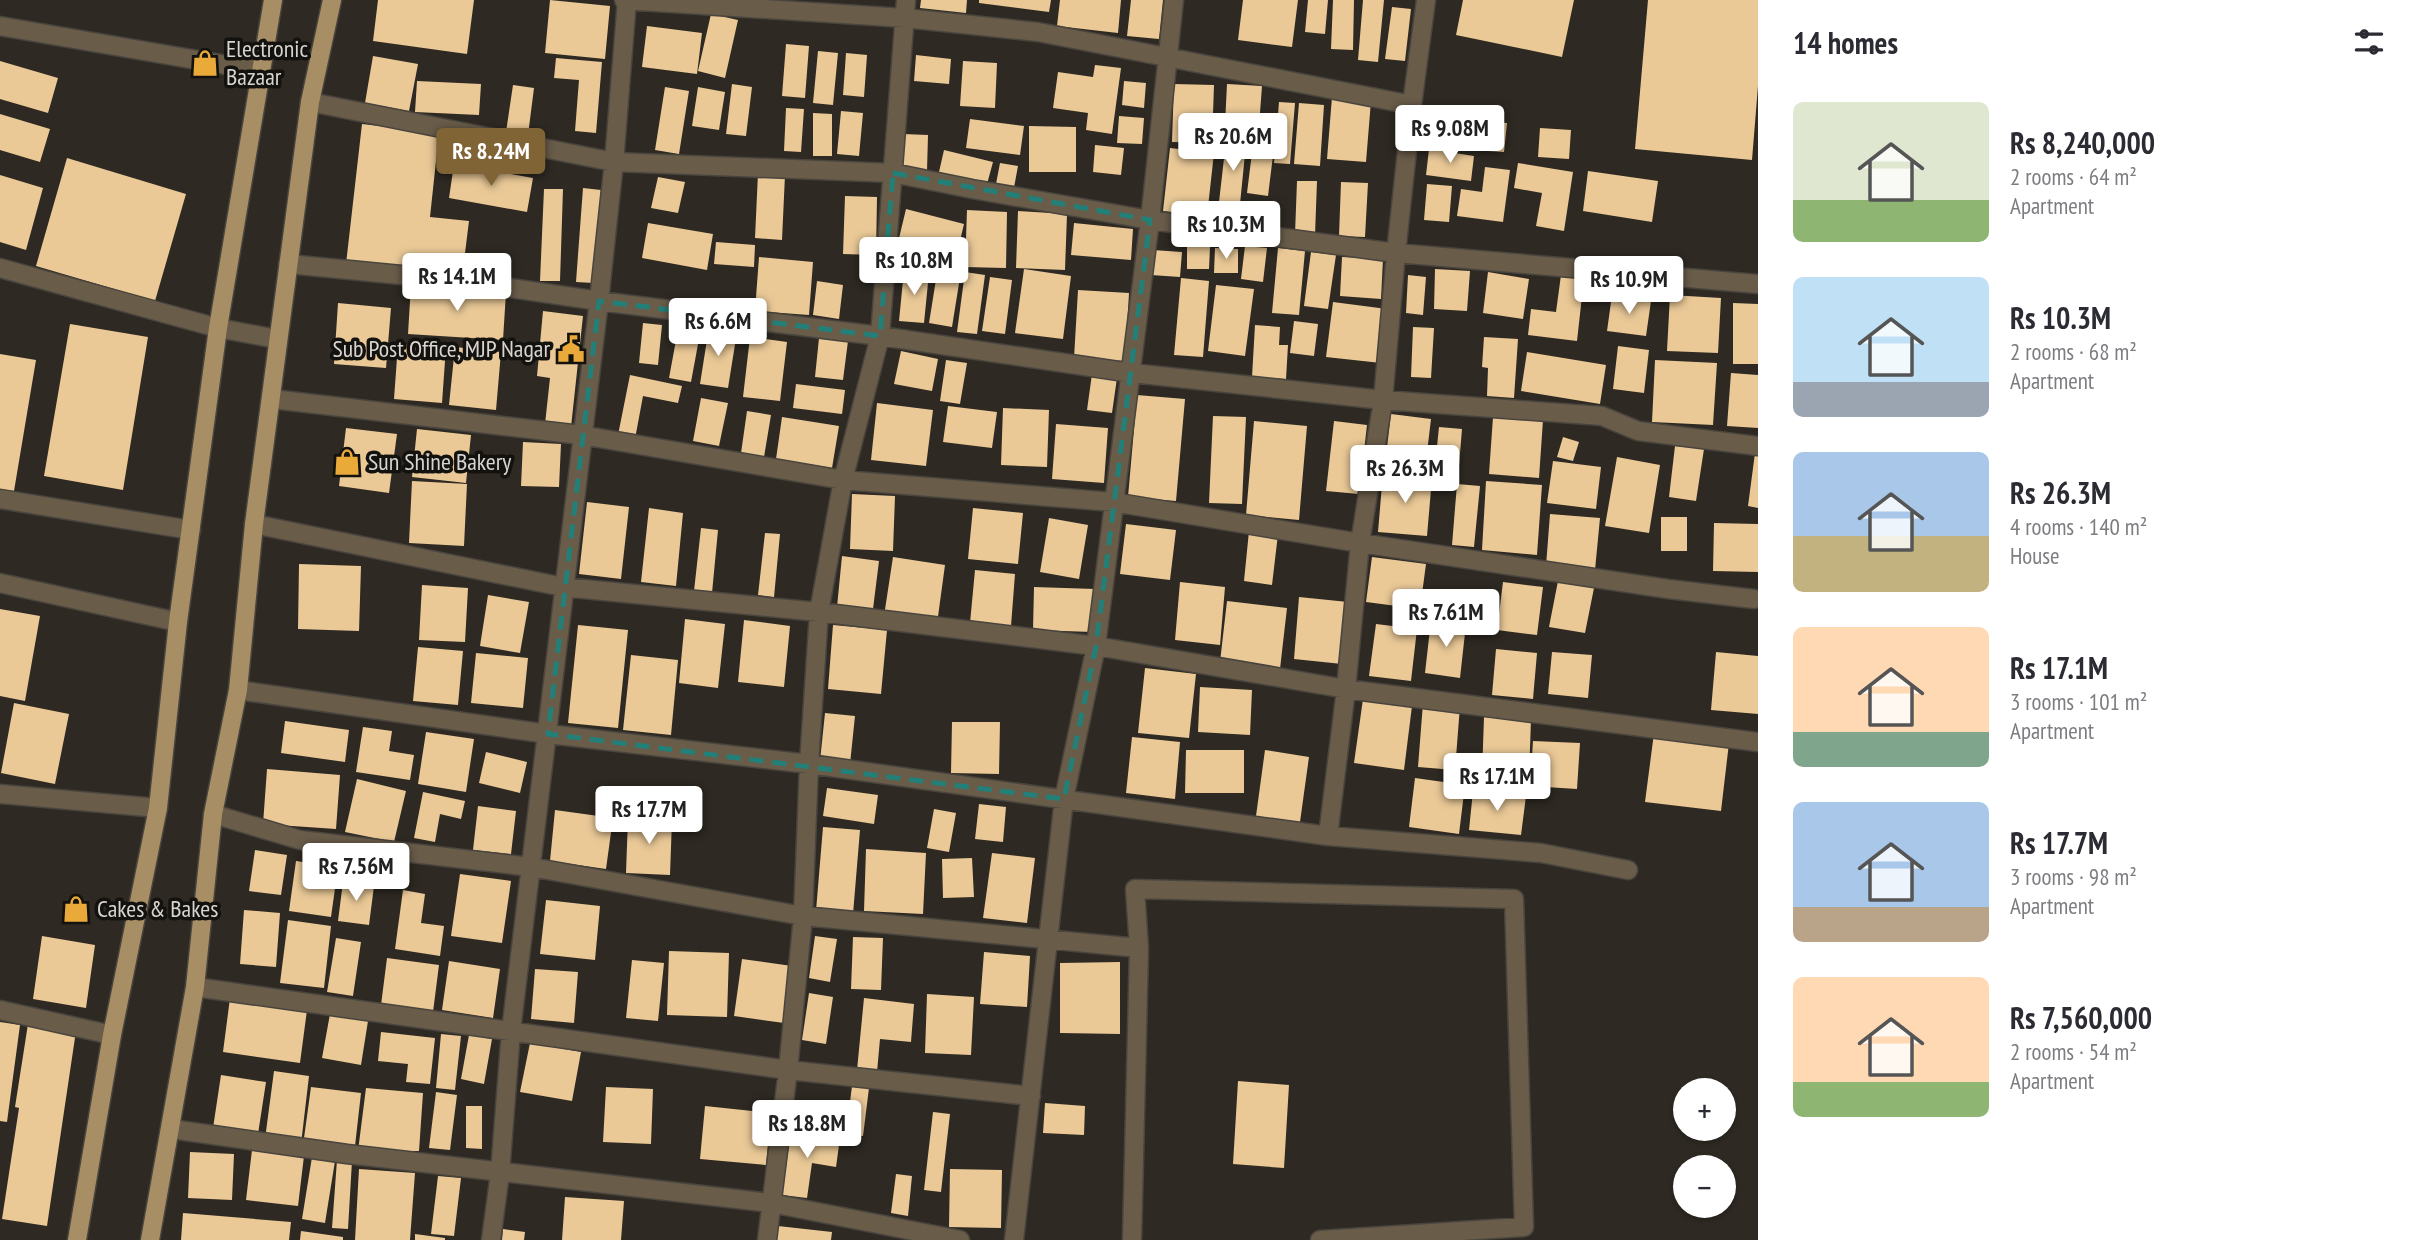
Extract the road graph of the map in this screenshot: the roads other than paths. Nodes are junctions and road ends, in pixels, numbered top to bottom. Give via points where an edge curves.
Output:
1 (273, 0) edge
2 (332, 0) edge
3 (626, 0) edge
4 (906, 0) edge
5 (1174, 0) edge
6 (1426, 0) edge
7 (905, 18) junction
8 (0, 26) edge
9 (1168, 57) junction
10 (261, 71) junction
11 (310, 102) junction
12 (1412, 105) junction
13 (614, 162) junction
14 (893, 173) junction
15 (1150, 220) junction
16 (1396, 253) junction
17 (288, 264) junction
18 (0, 268) edge
19 (1758, 284) edge
20 (599, 301) junction
21 (218, 328) junction
22 (880, 336) junction
23 (278, 340) junction
24 (1132, 373) junction
25 (272, 399) junction
26 (1383, 400) junction
27 (581, 435) junction
28 (1758, 446) edge
29 (843, 480) junction
30 (0, 499) edge
31 (1113, 502) junction
32 (254, 524) junction
33 (191, 530) junction
34 (1360, 542) junction
35 (0, 583) edge
36 (563, 587) junction
37 (1754, 599) dead end
38 (819, 612) junction
39 (178, 622) junction
40 (1096, 646) junction
41 (1346, 689) junction
42 (238, 690) junction
43 (548, 734) junction
44 (1758, 742) edge
45 (809, 764) junction
46 (0, 794) edge
47 (1064, 799) junction
48 (158, 808) junction
49 (213, 814) junction
50 (1328, 836) junction
51 (531, 867) junction
52 (1628, 870) dead end
53 (803, 916) junction
54 (1047, 938) junction
55 (1139, 948) junction
56 (195, 987) junction
57 (0, 1010) edge
58 (511, 1031) junction
59 (112, 1035) junction
60 (788, 1070) junction
61 (1031, 1096) junction
62 (171, 1129) junction
63 (500, 1173) junction
64 (771, 1203) junction
65 (1462, 1235) edge
66 (77, 1240) edge
67 (150, 1240) edge
68 (491, 1240) edge
69 (767, 1240) edge
70 (960, 1240) edge
71 (1014, 1240) edge
72 (1132, 1240) edge
73 (1320, 1240) edge

1 - 10 main road
2 - 11 main road
3 - 7 street
3 - 13 street
4 - 7 street
5 - 9 street
6 - 12 street
7 - 9 street via 1038,32
7 - 14 street
8 - 10 street
9 - 12 street
9 - 15 street
10 - 21 main road
11 - 13 street
11 - 17 main road
12 - 16 street
13 - 14 street
13 - 20 street
14 - 15 street
14 - 22 street
15 - 16 street
15 - 24 street
16 - 19 street
16 - 26 street
17 - 20 street via 463,281
17 - 23 main road
18 - 21 street
20 - 22 street
20 - 27 street
21 - 23 street
21 - 33 main road
22 - 24 street
22 - 29 street
23 - 25 main road
24 - 26 street
24 - 31 street
25 - 27 street
25 - 32 main road
26 - 28 street via 1602,416 1638,431
26 - 34 street
27 - 29 street
27 - 36 street
29 - 31 street
29 - 38 street
30 - 33 street
31 - 34 street
31 - 40 street
32 - 36 street
32 - 42 main road
33 - 39 main road
34 - 37 street
34 - 41 street
35 - 39 street
36 - 38 street
36 - 43 street
38 - 40 street
38 - 45 street
39 - 48 main road
40 - 41 street
40 - 47 street
41 - 44 street
41 - 50 street
42 - 43 street
42 - 49 main road
43 - 45 street
43 - 51 street
45 - 47 street
45 - 53 street
46 - 48 street
47 - 50 street
47 - 54 street
48 - 59 main road
49 - 51 street via 300,841
49 - 56 main road
50 - 52 street via 1541,853
51 - 53 street
51 - 58 street
53 - 54 street
53 - 60 street
54 - 55 street
54 - 61 street
55 - 65 street via 1135,888 1514,899 1524,1227
55 - 72 street
56 - 58 street
56 - 62 main road
57 - 59 street
58 - 60 street
58 - 63 street
59 - 66 main road
60 - 61 street
60 - 64 street
61 - 71 street
62 - 63 street
62 - 67 main road
63 - 64 street
63 - 68 street
64 - 69 street
64 - 70 street
65 - 73 street

